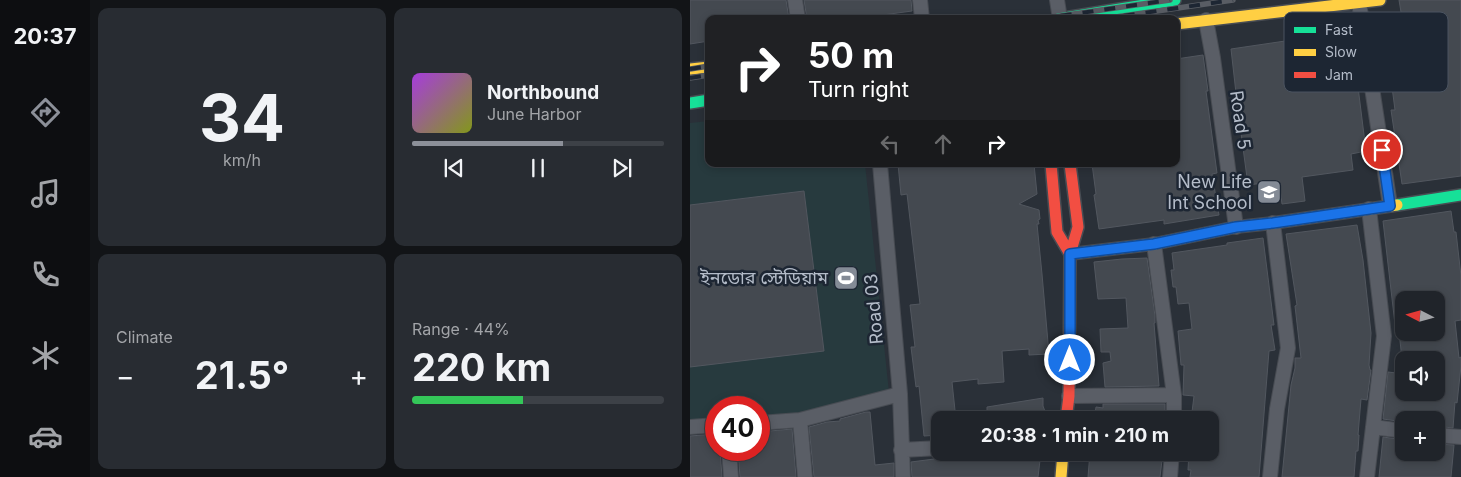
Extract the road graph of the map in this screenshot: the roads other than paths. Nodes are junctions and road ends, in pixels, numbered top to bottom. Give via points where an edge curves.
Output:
1 (795, 0) edge
2 (920, 0) edge
3 (1056, 0) edge
4 (1174, 0) edge
5 (1380, 0) edge
6 (1359, 3) junction
7 (1360, 12) edge
8 (797, 15) edge
9 (922, 15) edge
10 (1058, 15) edge
11 (1083, 15) edge
12 (1206, 20) junction
13 (1180, 23) edge
14 (705, 67) edge
15 (690, 69) edge
16 (1373, 92) edge
17 (705, 101) edge
18 (690, 103) edge
19 (880, 167) edge
20 (1051, 167) edge
21 (1070, 167) edge
22 (1461, 195) edge
23 (1390, 206) junction
24 (1369, 209) junction
25 (1273, 223) junction
26 (1236, 227) junction
27 (1154, 244) junction
28 (1070, 254) junction
29 (900, 394) junction
30 (1174, 395) junction
31 (1069, 396) junction
32 (1067, 411) edge
33 (1174, 411) edge
34 (800, 420) junction
35 (770, 422) edge
36 (705, 426) edge
37 (690, 427) edge
38 (1374, 428) junction
39 (1395, 430) edge
40 (1445, 435) edge
41 (1461, 437) edge
42 (931, 448) edge
43 (902, 450) junction
44 (730, 461) edge
45 (1062, 461) edge
46 (1171, 461) edge
47 (731, 477) edge
48 (805, 477) edge
49 (903, 477) edge
50 (1061, 477) edge
51 (1170, 477) edge
52 (1270, 477) edge
53 (1367, 477) edge

1 - 8 street
2 - 9 street
3 - 10 street
4 - 11 street
5 - 6 street
6 - 7 street
6 - 12 street
12 - 13 street
12 - 26 street, Road 5
14 - 15 street
16 - 23 street
17 - 18 street
19 - 29 street, Road 03
20 - 28 street via 1058,232
21 - 28 street via 1078,227
22 - 23 street
23 - 24 street
24 - 25 street
24 - 38 street via 1384,336
25 - 26 street
25 - 52 street via 1288,348 1276,409
26 - 27 street
27 - 28 street
27 - 30 street
28 - 31 street
29 - 34 street
29 - 43 street, Road 03
30 - 31 street
30 - 33 street
31 - 32 street
34 - 35 street
34 - 48 street
36 - 37 street
38 - 39 street
38 - 53 street
40 - 41 street
42 - 43 street
43 - 49 street, Road 03
44 - 47 street
45 - 50 street
46 - 51 street

